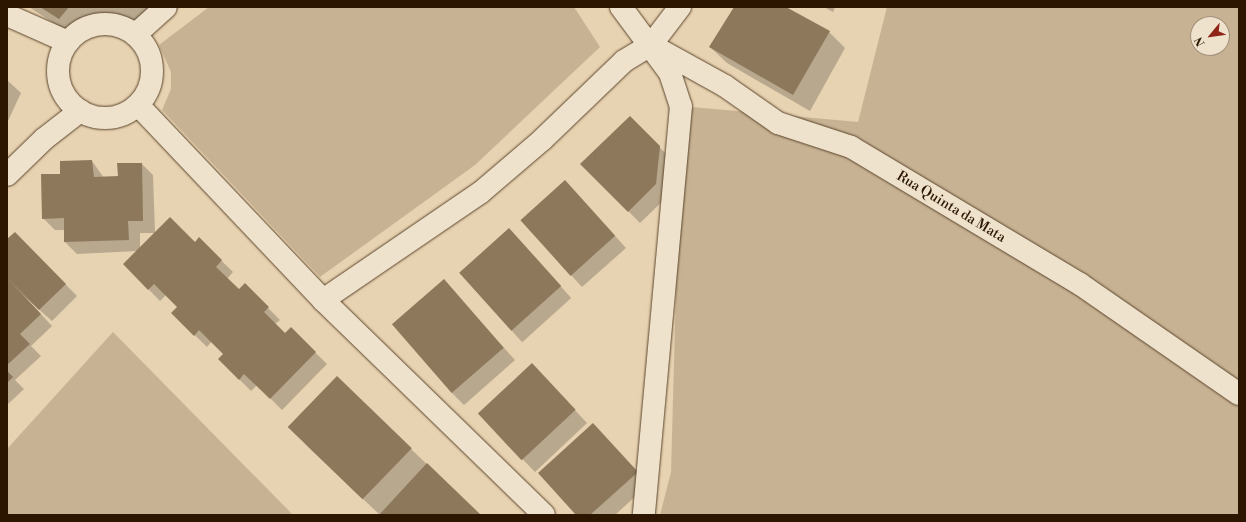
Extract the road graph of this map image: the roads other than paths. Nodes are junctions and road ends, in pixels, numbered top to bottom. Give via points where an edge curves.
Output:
1 (166, 7) edge
2 (621, 7) edge
3 (680, 7) edge
4 (7, 15) edge
5 (136, 34) junction
6 (68, 42) junction
7 (651, 45) junction
8 (138, 105) junction
9 (80, 111) junction
10 (7, 175) edge
11 (323, 300) junction
12 (1239, 394) edge
13 (544, 515) edge
14 (644, 515) edge

1 - 5 street
2 - 7 street
3 - 7 street
4 - 6 street
5 - 6 street via 123,26 92,25
5 - 8 street via 146,46 152,69 148,92
6 - 9 street via 61,54 59,79 70,102
7 - 11 street via 624,60 542,140 480,193
7 - 12 street, Rua Quinta da Mata via 725,86 778,123 858,151 1080,284
7 - 14 street via 670,72 681,106
8 - 9 street via 110,118
8 - 11 street
9 - 10 street via 44,139
11 - 13 street

